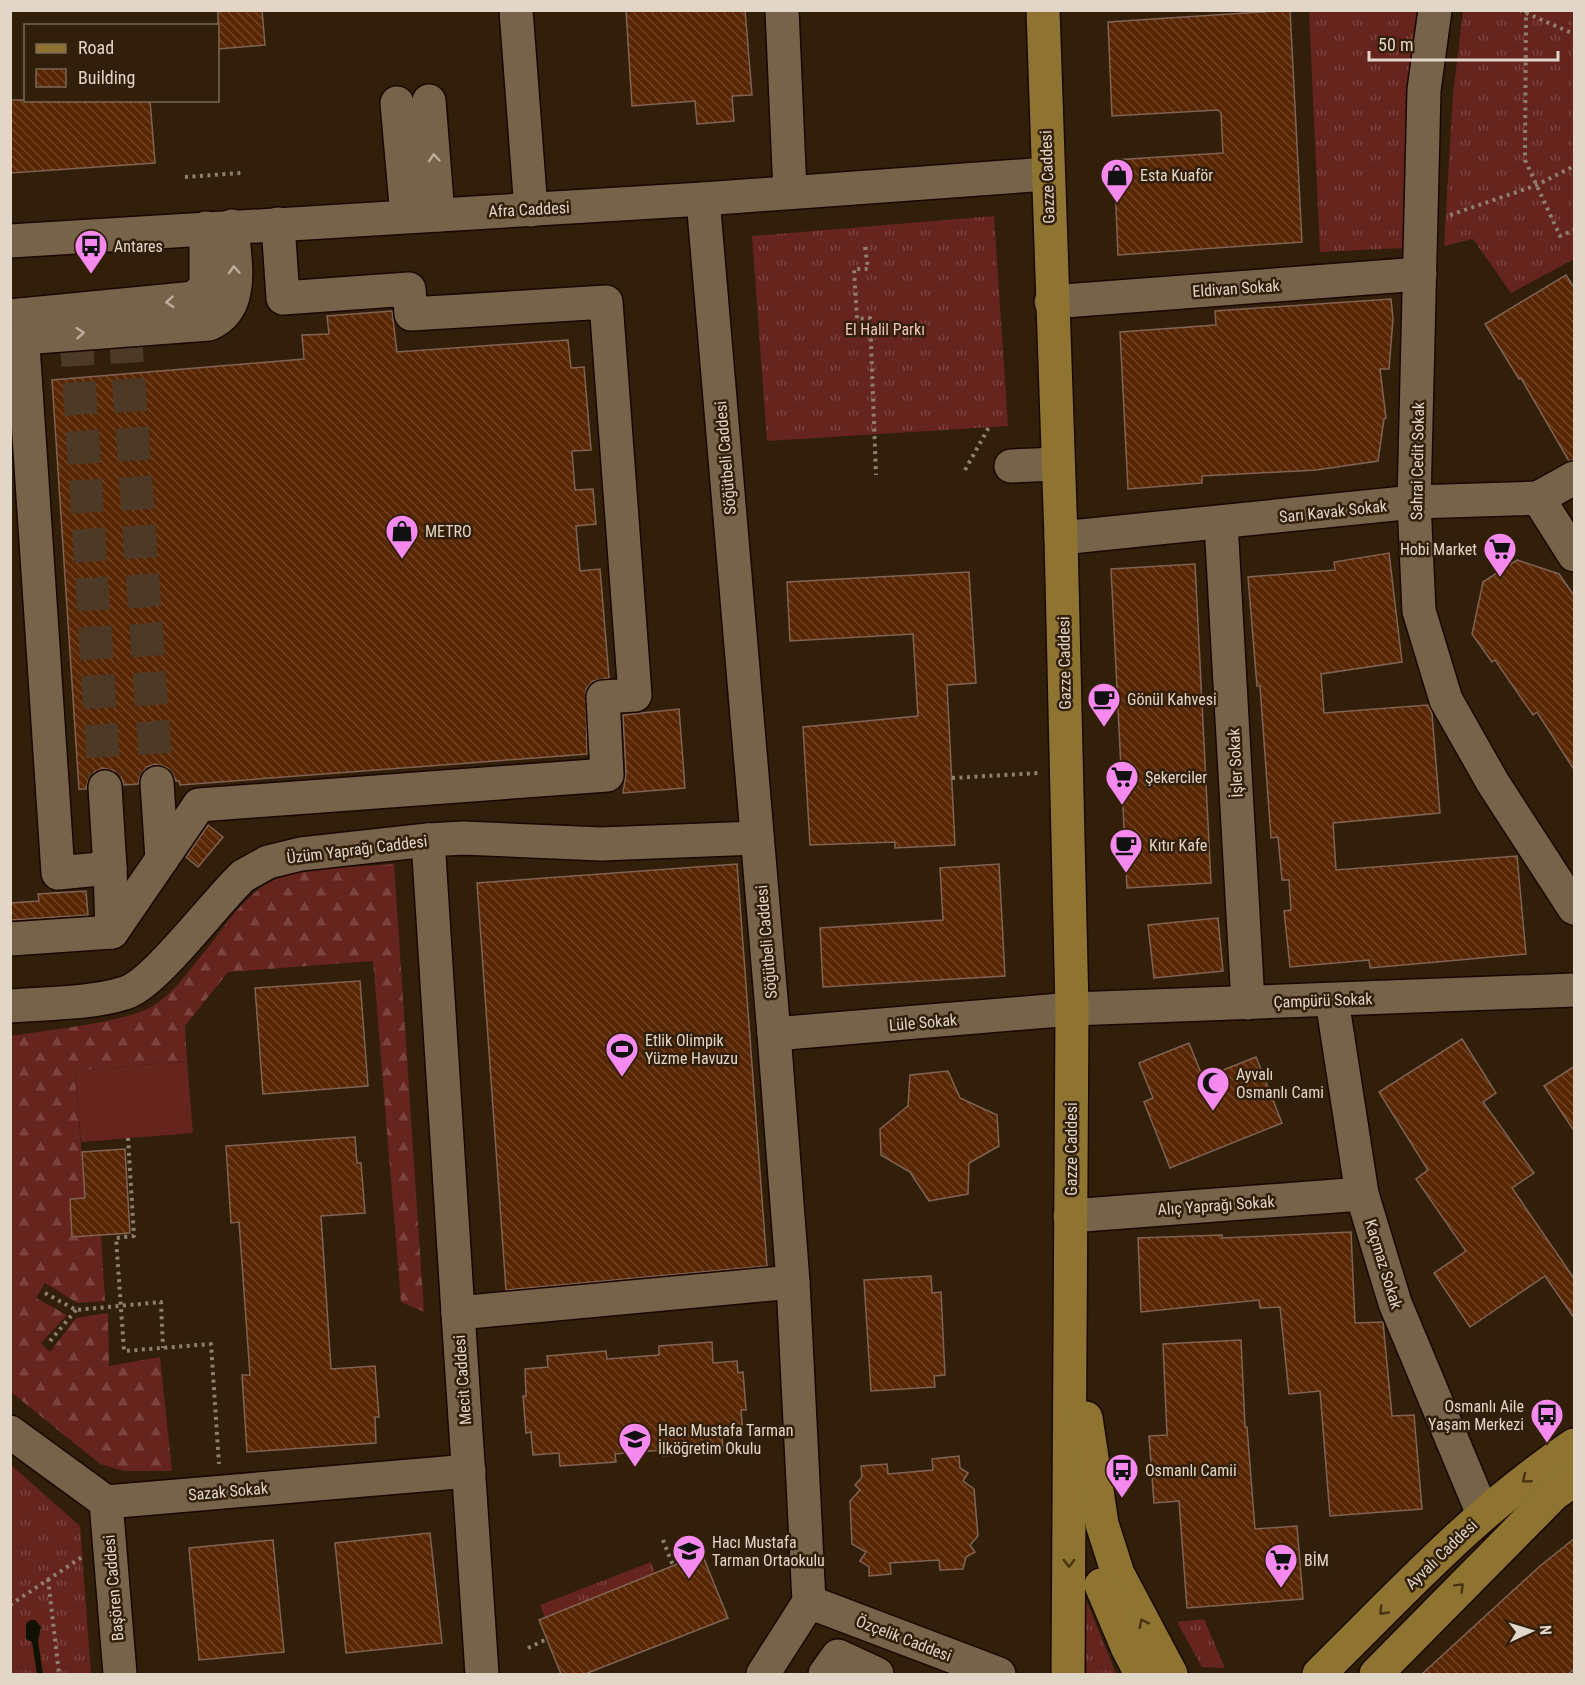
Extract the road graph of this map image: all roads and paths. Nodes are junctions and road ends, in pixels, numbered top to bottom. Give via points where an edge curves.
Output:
1 (516, 10) edge
2 (782, 10) edge
3 (1043, 10) edge
4 (1435, 10) edge
5 (1519, 10) edge
6 (1526, 12) edge
7 (1575, 34) edge
8 (413, 102) dead end
9 (1575, 166) edge
10 (241, 173) dead end
11 (1047, 174) junction
12 (185, 177) dead end
13 (1537, 185) junction
14 (790, 192) junction
15 (703, 198) junction
16 (531, 210) junction
17 (423, 215) junction
18 (278, 224) junction
19 (1421, 225) junction
20 (219, 227) junction
21 (1575, 230) edge
22 (10, 241) edge
23 (865, 247) dead end
24 (1420, 274) junction
25 (1052, 302) junction
26 (18, 323) edge
27 (989, 427) dead end
28 (1058, 464) junction
29 (1011, 466) dead end
30 (965, 470) dead end
31 (876, 476) dead end
32 (1575, 478) edge
33 (1538, 498) junction
34 (1414, 502) junction
35 (1221, 523) junction
36 (1061, 538) junction
37 (1575, 555) edge
38 (1067, 771) junction
39 (952, 778) dead end
40 (157, 783) tunnel mouth
41 (105, 787) tunnel mouth
42 (757, 838) junction
43 (428, 840) junction
44 (162, 859) junction
45 (110, 868) junction
46 (1575, 908) edge
47 (112, 932) junction
48 (10, 939) edge
49 (1575, 990) edge
50 (1332, 1000) junction
51 (1248, 1003) junction
52 (10, 1006) edge
53 (1071, 1009) junction
54 (774, 1034) junction
55 (128, 1138) dead end
56 (1362, 1194) junction
57 (1070, 1216) junction
58 (793, 1282) junction
59 (45, 1293) dead end
60 (120, 1304) junction
61 (76, 1310) junction
62 (458, 1313) junction
63 (1071, 1315) junction
64 (50, 1341) dead end
65 (163, 1348) junction
66 (10, 1432) edge
67 (1575, 1445) edge
68 (469, 1471) junction
69 (1575, 1480) edge
70 (222, 1491) junction
71 (106, 1502) junction
72 (1483, 1514) junction
73 (663, 1540) dead end
74 (83, 1556) dead end
75 (673, 1566) dead end
76 (48, 1579) junction
77 (809, 1602) junction
78 (10, 1605) edge
79 (547, 1639) dead end
80 (528, 1648) dead end
81 (59, 1674) edge
82 (120, 1674) edge
83 (482, 1674) edge
84 (763, 1674) edge
85 (825, 1674) edge
86 (877, 1674) edge
87 (999, 1674) edge
88 (1068, 1674) edge
89 (1141, 1674) edge
90 (1171, 1674) edge
91 (1319, 1674) edge
92 (1376, 1674) edge

1 - 16 street
2 - 14 street
3 - 11 main road, Gazze Caddesi
4 - 19 street, Sahrai Cedit Sokak via 1424,90
5 - 6 path
6 - 7 path
6 - 13 path via 1525,160
8 - 17 street
9 - 13 path
10 - 12 path
11 - 14 street, Afra Caddesi
11 - 25 main road, Gazze Caddesi
13 - 19 path
13 - 21 path via 1560,236
14 - 15 street, Afra Caddesi
15 - 16 street, Afra Caddesi
15 - 42 street, Söğütbeli Caddesi
16 - 17 street, Afra Caddesi
17 - 18 street, Afra Caddesi
18 - 20 street, Afra Caddesi
18 - 44 street via 283,298 409,289 411,314 606,302 635,695 603,697 607,775 199,805
19 - 24 street, Sahrai Cedit Sokak
20 - 22 street, Afra Caddesi
20 - 26 street via 235,294 232,304 216,321
23 - 31 path via 868,269 854,269 857,319 870,318
24 - 25 street, Eldivan Sokak
24 - 34 street, Sahrai Cedit Sokak
25 - 28 main road, Gazze Caddesi
26 - 45 street via 58,873
27 - 30 path
28 - 29 street
28 - 36 main road, Gazze Caddesi
32 - 33 street
33 - 34 street, Sarı Kavak Sokak
33 - 37 street
34 - 35 street, Sarı Kavak Sokak
34 - 46 street, Sahrai Cedit Sokak via 1419,611 1446,700 1493,783
35 - 36 street, Sarı Kavak Sokak
35 - 51 street, İşler Sokak
36 - 38 main road, Gazze Caddesi
38 - 39 path
38 - 53 main road, Gazze Caddesi
40 - 44 street
41 - 45 street
42 - 43 street, Üzüm Yaprağı Caddesi via 601,844
42 - 54 street, Söğütbeli Caddesi
43 - 52 street, Üzüm Yaprağı Caddesi via 323,851 268,862 230,888 136,988 93,999
43 - 62 street
44 - 47 street
45 - 47 street
47 - 48 street
49 - 50 street, Çampürü Sokak
50 - 51 street, Çampürü Sokak
50 - 56 street, Kaçmaz Sokak
51 - 53 street, Çampürü Sokak
53 - 54 street, Lüle Sokak
53 - 57 main road, Gazze Caddesi
54 - 58 street, Söğütbeli Caddesi
55 - 60 path via 134,1236 116,1238
56 - 57 street, Alıç Yaprağı Sokak
56 - 72 street, Kaçmaz Sokak via 1395,1303
57 - 63 main road, Gazze Caddesi
58 - 62 street, Mecit Caddesi
58 - 77 street, Söğütbeli Caddesi
59 - 61 path
60 - 61 path
60 - 65 path via 160,1302
60 - 65 path via 124,1351
61 - 64 path
62 - 68 street, Mecit Caddesi
63 -> 88 main road, Gazze Caddesi
63 - 89 main road, Gazze Caddesi via 1080,1468 1090,1538 1101,1584
90 -> 63 main road, Gazze Caddesi via 1118,1574 1102,1524
65 - 70 path via 211,1344
66 - 71 street
67 -> 72 main road, Ayvalı Caddesi
68 - 70 street, Sazak Sokak
68 - 83 street, Mecit Caddesi
92 -> 69 main road via 1554,1494
70 - 71 street, Sazak Sokak
71 - 82 street, Başören Caddesi
72 -> 91 main road, Ayvalı Caddesi via 1453,1539
73 - 75 path
74 - 76 path
76 - 78 path
76 - 81 path
77 - 84 street
77 - 87 street, Özçelik Caddesi
79 - 80 path
85 - 86 street via 838,1656

